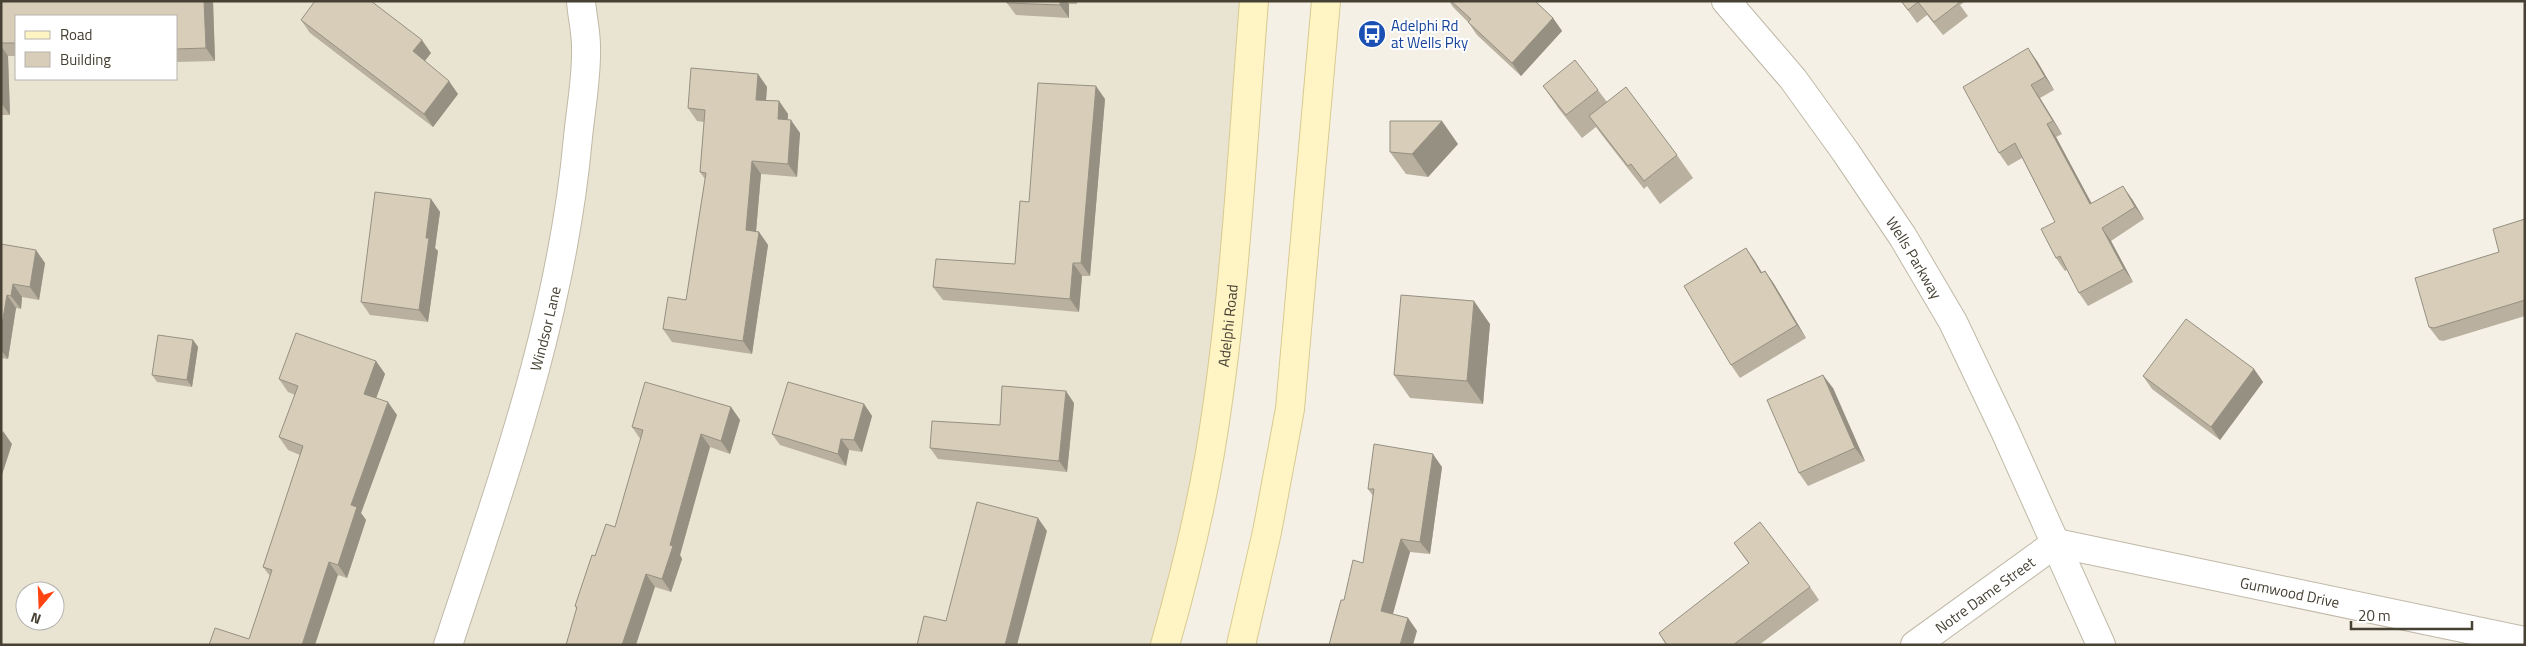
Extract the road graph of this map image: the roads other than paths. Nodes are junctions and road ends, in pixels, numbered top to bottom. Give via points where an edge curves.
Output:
1 (581, 1) edge
2 (1254, 1) edge
3 (1326, 1) edge
4 (1726, 1) edge
5 (2056, 543) junction
6 (2525, 641) edge
7 (448, 645) edge
8 (1165, 645) edge
9 (1241, 645) edge
10 (1915, 645) edge
11 (2101, 645) edge

1 - 7 street, Windsor Lane via 586,47 574,179 558,275 539,361 513,450
2 - 8 main road, Adelphi Road via 1224,350 1210,454
3 - 9 main road via 1290,409
4 - 5 street, Wells Parkway via 1793,79 1903,237 1953,322
5 - 6 street, Gumwood Drive
5 - 10 street, Notre Dame Street
5 - 11 street, Wells Parkway

